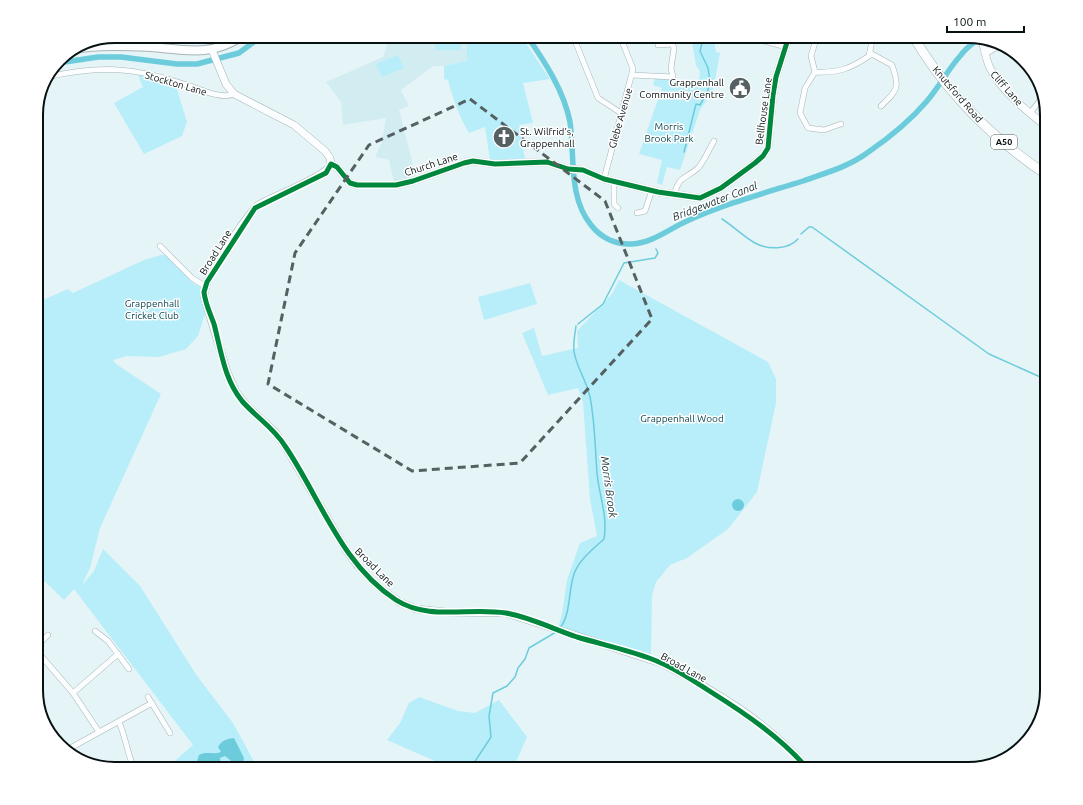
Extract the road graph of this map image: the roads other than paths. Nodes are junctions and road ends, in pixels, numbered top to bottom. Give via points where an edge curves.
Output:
1 (229, 43) edge
2 (576, 43) edge
3 (623, 43) edge
4 (773, 43) edge
5 (787, 43) edge
6 (815, 43) edge
7 (872, 43) edge
8 (918, 43) edge
9 (672, 44) joint
10 (983, 44) edge
11 (658, 45) dead end
12 (786, 46) junction
13 (87, 48) edge
14 (993, 48) edge
15 (985, 52) junction
16 (214, 53) junction
17 (870, 53) junction
18 (815, 72) junction
19 (55, 75) edge
20 (632, 75) junction
21 (234, 94) junction
22 (1039, 102) edge
23 (881, 106) dead end
24 (621, 113) junction
25 (1030, 113) junction
26 (1040, 121) edge
27 (841, 124) dead end
28 (714, 141) dead end
29 (331, 164) junction
30 (577, 170) joint
31 (1040, 170) edge
32 (604, 179) junction
33 (614, 181) junction
34 (652, 190) junction
35 (674, 195) junction
36 (618, 208) dead end
37 (636, 213) dead end
38 (160, 246) dead end
39 (205, 286) junction
40 (95, 631) dead end
41 (48, 635) dead end
42 (43, 641) edge
43 (118, 654) junction
44 (43, 657) edge
45 (129, 670) dead end
46 (73, 693) junction
47 (148, 697) dead end
48 (152, 703) junction
49 (119, 722) junction
50 (99, 732) junction
51 (170, 733) dead end
52 (72, 748) edge
53 (132, 762) edge
54 (802, 762) edge

1 - 16 main road
2 - 24 street via 598,98
3 - 20 street, Glebe Avenue via 633,69
4 - 12 street
5 - 12 street, Bellhouse Lane
6 - 18 street via 810,56
7 - 17 street
8 - 31 highway, Knutsford Road / A50 via 948,87 964,105 997,136
9 - 11 street
9 - 20 street via 673,77
10 - 15 street, Cliff Lane
12 - 35 street, Bellhouse Lane via 773,95 768,148 763,156 712,194 700,198
13 - 16 main road via 113,46
14 - 15 street
15 - 25 street, Cliff Lane via 989,67 996,78
16 - 21 street, Church Lane via 226,84
17 - 18 street via 853,68
17 - 23 street via 892,65 898,81 895,93
18 - 27 street via 805,88 800,113 808,128 824,130
19 - 21 street, Stockton Lane via 109,68 161,76 221,95
20 - 24 street, Glebe Avenue
21 - 29 street, Church Lane via 294,125 324,151
22 - 25 street
24 - 32 street, Glebe Avenue
25 - 26 street, Cliff Lane
28 - 35 street via 698,168 682,177
29 - 30 street, Church Lane via 337,167 350,183 357,185 396,185 473,161 494,164 536,161
29 - 39 street, Broad Lane via 326,173 255,208
30 - 32 street, Bellhouse Lane
32 - 33 street, Bellhouse Lane
33 - 34 street, Bellhouse Lane
33 - 36 street via 614,204
34 - 35 street, Bellhouse Lane
34 - 37 street via 645,211
38 - 39 street via 192,278
39 - 54 street, Broad Lane via 206,301 232,386 243,402 275,432 285,446 333,531 352,559 368,577 395,599 416,609 506,613 648,658 682,674 752,718
40 - 43 street via 108,641
41 - 42 street
43 - 45 street
43 - 46 street
44 - 46 street
46 - 50 street
47 - 48 street
48 - 49 street
48 - 51 street
49 - 50 street
49 - 53 street
50 - 52 street

